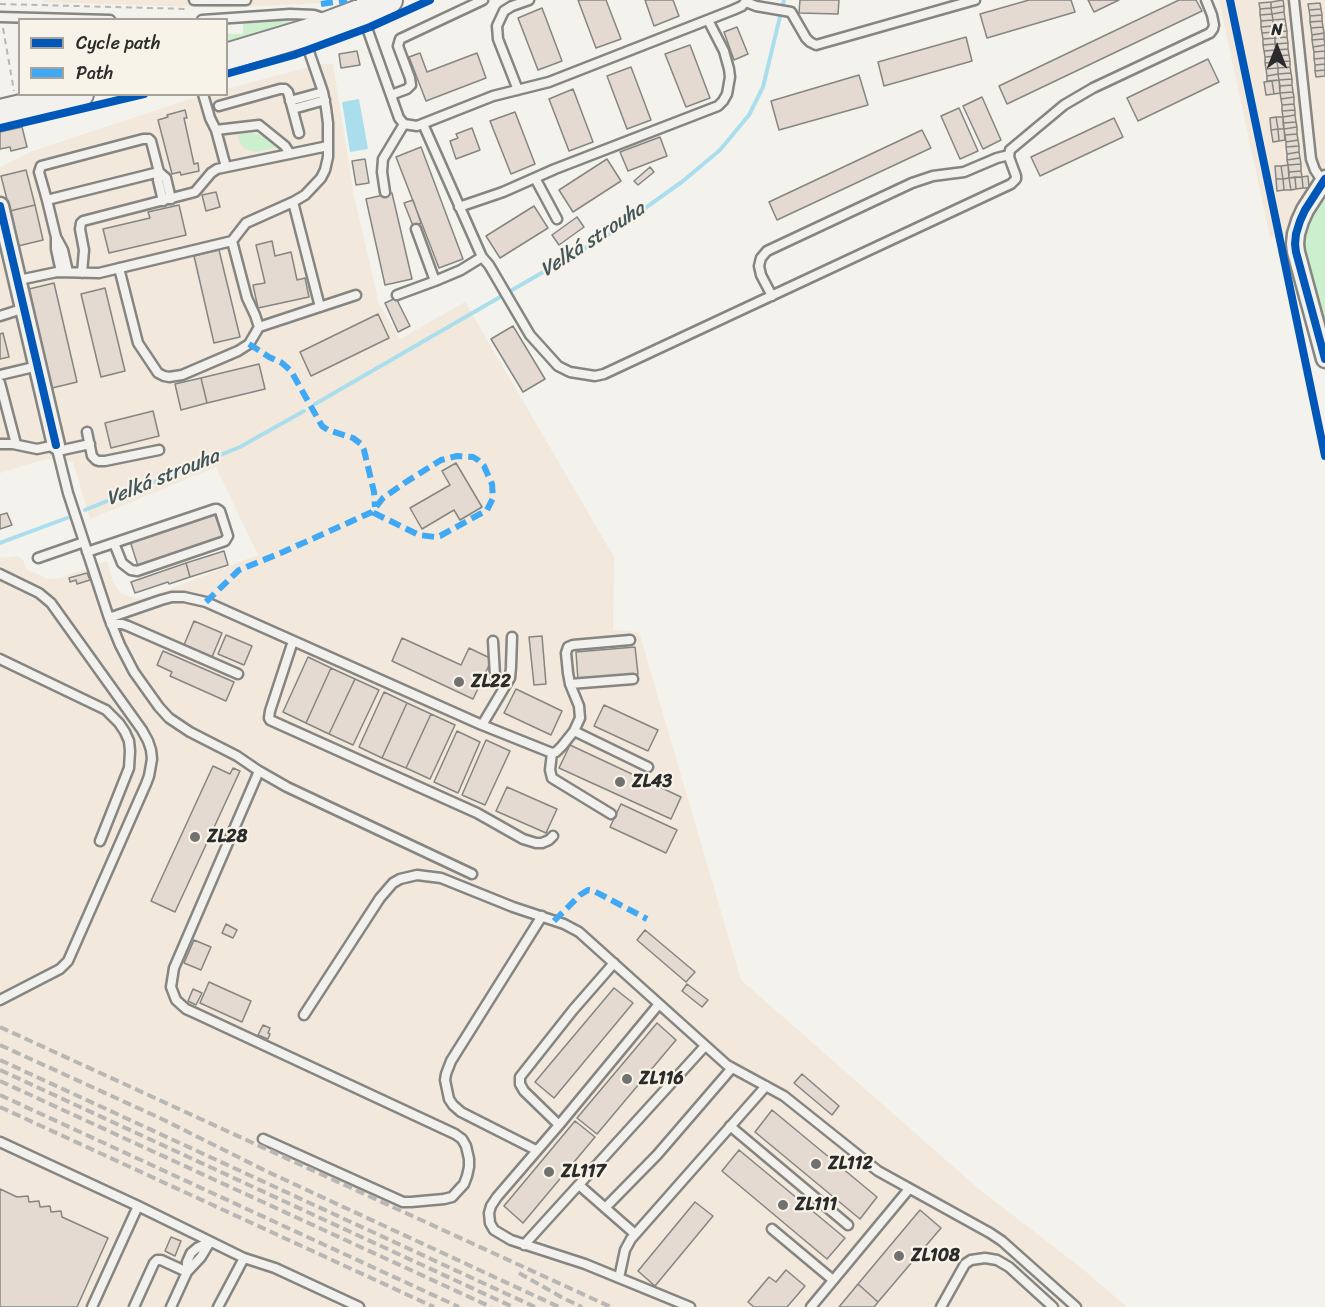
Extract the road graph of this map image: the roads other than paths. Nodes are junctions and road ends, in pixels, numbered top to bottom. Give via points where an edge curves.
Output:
1 (194, 0) edge
2 (246, 0) edge
3 (389, 0) edge
4 (483, 0) edge
5 (529, 0) edge
6 (1206, 0) edge
7 (1294, 0) edge
8 (747, 1) edge
9 (969, 1) edge
10 (362, 12) junction
11 (1, 17) edge
12 (21, 18) edge
13 (228, 19) edge
14 (708, 20) junction
15 (334, 22) junction
16 (303, 34) junction
17 (228, 56) edge
18 (518, 90) junction
19 (391, 95) junction
20 (70, 96) edge
21 (204, 96) edge
22 (324, 96) junction
23 (23, 105) edge
24 (291, 105) junction
25 (219, 106) dead end
26 (404, 124) junction
27 (423, 124) junction
28 (216, 130) junction
29 (299, 133) dead end
30 (328, 146) junction
31 (290, 154) junction
32 (1009, 155) junction
33 (226, 167) junction
34 (159, 172) junction
35 (535, 178) junction
36 (1324, 181) edge
37 (385, 192) dead end
38 (47, 200) junction
39 (167, 200) junction
40 (293, 202) junction
41 (0, 206) edge
42 (459, 207) junction
43 (557, 219) dead end
44 (416, 230) dead end
45 (232, 241) junction
46 (482, 257) junction
47 (119, 268) junction
48 (65, 272) junction
49 (82, 273) junction
50 (19, 280) junction
51 (435, 281) junction
52 (356, 295) dead end
53 (397, 295) dead end
54 (772, 296) junction
55 (320, 307) junction
56 (25, 308) junction
57 (0, 316) edge
58 (259, 327) junction
59 (1325, 359) edge
60 (38, 366) junction
61 (0, 375) edge
62 (0, 382) edge
63 (87, 432) dead end
64 (0, 444) edge
65 (16, 444) junction
66 (90, 444) junction
67 (57, 448) junction
68 (159, 450) dead end
69 (84, 542) junction
70 (114, 543) junction
71 (87, 552) junction
72 (38, 558) dead end
73 (0, 574) edge
74 (110, 621) junction
75 (512, 637) dead end
76 (630, 640) dead end
77 (293, 641) junction
78 (492, 641) dead end
79 (0, 659) edge
80 (238, 674) dead end
81 (633, 679) dead end
82 (570, 684) junction
83 (505, 687) junction
84 (482, 725) junction
85 (574, 731) junction
86 (552, 753) junction
87 (648, 767) dead end
88 (259, 771) junction
89 (611, 814) dead end
90 (553, 836) dead end
91 (100, 841) dead end
92 (472, 874) dead end
93 (542, 916) junction
94 (614, 963) junction
95 (0, 1000) edge
96 (659, 1004) junction
97 (304, 1015) dead end
98 (705, 1046) junction
99 (732, 1068) junction
100 (766, 1086) junction
101 (559, 1125) junction
102 (730, 1126) junction
103 (263, 1139) dead end
104 (0, 1142) edge
105 (536, 1150) junction
106 (579, 1185) junction
107 (909, 1189) junction
108 (138, 1206) junction
109 (605, 1208) junction
110 (848, 1225) dead end
111 (772, 1229) dead end
112 (635, 1234) junction
113 (210, 1242) junction
114 (524, 1245) junction
115 (243, 1258) junction
116 (187, 1272) junction
117 (620, 1278) junction
118 (833, 1280) junction
119 (92, 1307) edge
120 (134, 1307) edge
121 (171, 1307) edge
122 (218, 1307) edge
123 (359, 1307) edge
124 (690, 1307) edge
125 (811, 1307) edge
126 (941, 1307) edge
127 (1053, 1307) edge
128 (1076, 1307) edge

1 - 2 lane
3 - 10 main road
4 - 19 lane via 398,41 411,85
5 - 18 lane via 504,12 497,26 498,39
6 - 32 lane via 1214,19 1210,33 1083,93 1055,112
7 - 36 lane via 1311,159
8 - 9 lane via 788,10 806,38 816,45
8 - 14 lane
10 - 15 main road
10 - 19 lane
11 - 12 lane
13 - 15 lane via 308,14
14 - 18 lane via 549,82
14 - 35 lane via 724,51 730,77 726,94 718,105
15 - 16 main road
16 - 17 main road
16 - 22 lane
18 - 27 lane
19 - 26 lane
20 - 23 main road
21 - 28 lane
22 - 24 lane
22 - 30 lane
24 - 25 lane via 286,90 280,88
24 - 29 lane
26 - 27 lane
26 - 37 lane via 382,159
27 - 42 lane
28 - 31 lane via 259,124
28 - 33 lane
30 - 31 lane
30 - 40 lane via 321,178 306,195
31 - 33 lane
32 - 54 lane via 1016,176 1011,184
32 - 54 lane via 964,172 919,180 768,250 759,266
33 - 39 lane via 214,171 195,192
34 - 38 lane
34 - 38 lane via 151,141 132,142 41,166 39,172
34 - 39 lane via 158,180
35 - 42 lane
35 - 43 lane
36 - 59 street via 1305,210 1295,244
38 - 48 lane via 56,249
39 - 49 lane via 81,223
40 - 45 lane via 246,223
40 - 55 lane
41 - 50 street
42 - 46 lane
44 - 51 lane
45 - 47 lane
45 - 58 lane via 245,293
46 - 51 lane
46 - 54 lane via 538,345 570,372 598,375
47 - 49 lane
47 - 58 lane via 138,343 164,376 182,375 238,351 249,344
48 - 49 lane
48 - 50 lane
50 - 56 street
51 - 53 lane
52 - 55 lane
55 - 58 lane
56 - 57 lane
56 - 60 street
60 - 61 lane
60 - 67 street
62 - 65 lane
63 - 66 lane
64 - 65 lane
65 - 67 lane via 36,449
66 - 67 lane
66 - 68 lane via 94,458 102,461
67 - 69 lane
69 - 71 lane
69 - 72 lane
70 - 70 lane via 216,509 228,536 225,541 136,571 122,562
70 - 71 lane
71 - 74 lane
73 - 95 lane via 51,603 142,730 152,759 146,784 68,961 55,972
74 - 77 lane via 161,600 184,597 206,602
74 - 80 lane
74 - 88 lane via 134,672 169,718
75 - 83 lane via 511,673
76 - 82 lane via 569,646 566,652
77 - 84 lane
77 - 90 lane via 270,720 477,813 530,841 542,843
78 - 83 lane via 495,676
79 - 91 lane via 106,710 125,732 129,768
81 - 82 lane
82 - 85 lane via 580,711
83 - 84 lane
84 - 86 lane
85 - 86 lane
85 - 87 lane
86 - 89 lane via 552,778
88 - 92 lane
88 - 103 lane via 174,968 172,994 186,1009 455,1134 466,1146 469,1167 464,1184 452,1197 403,1202
93 - 94 lane via 579,932
93 - 97 lane via 441,878 417,875 400,879 380,898
93 - 105 lane via 451,1061 445,1080 453,1106
94 - 96 lane
94 - 101 lane via 520,1077 524,1091
96 - 98 lane
96 - 101 lane
98 - 99 lane
98 - 106 lane
99 - 100 lane
99 - 109 lane
100 - 102 lane
100 - 107 lane via 864,1161
101 - 105 lane
102 - 110 lane
102 - 112 lane
104 - 108 lane
105 - 114 lane via 497,1197 489,1213 494,1230
106 - 109 lane
106 - 114 lane
107 - 118 lane
107 - 128 lane via 1002,1241
108 - 113 lane
108 - 119 lane
109 - 112 lane
111 - 118 lane
112 - 117 lane via 625,1250
113 - 115 lane
113 - 116 lane
114 - 117 lane
115 - 122 lane
115 - 123 lane via 275,1268
116 - 120 lane via 157,1260
116 - 121 lane
117 - 124 lane
118 - 125 lane
126 - 127 lane via 965,1264 985,1258 1009,1268

